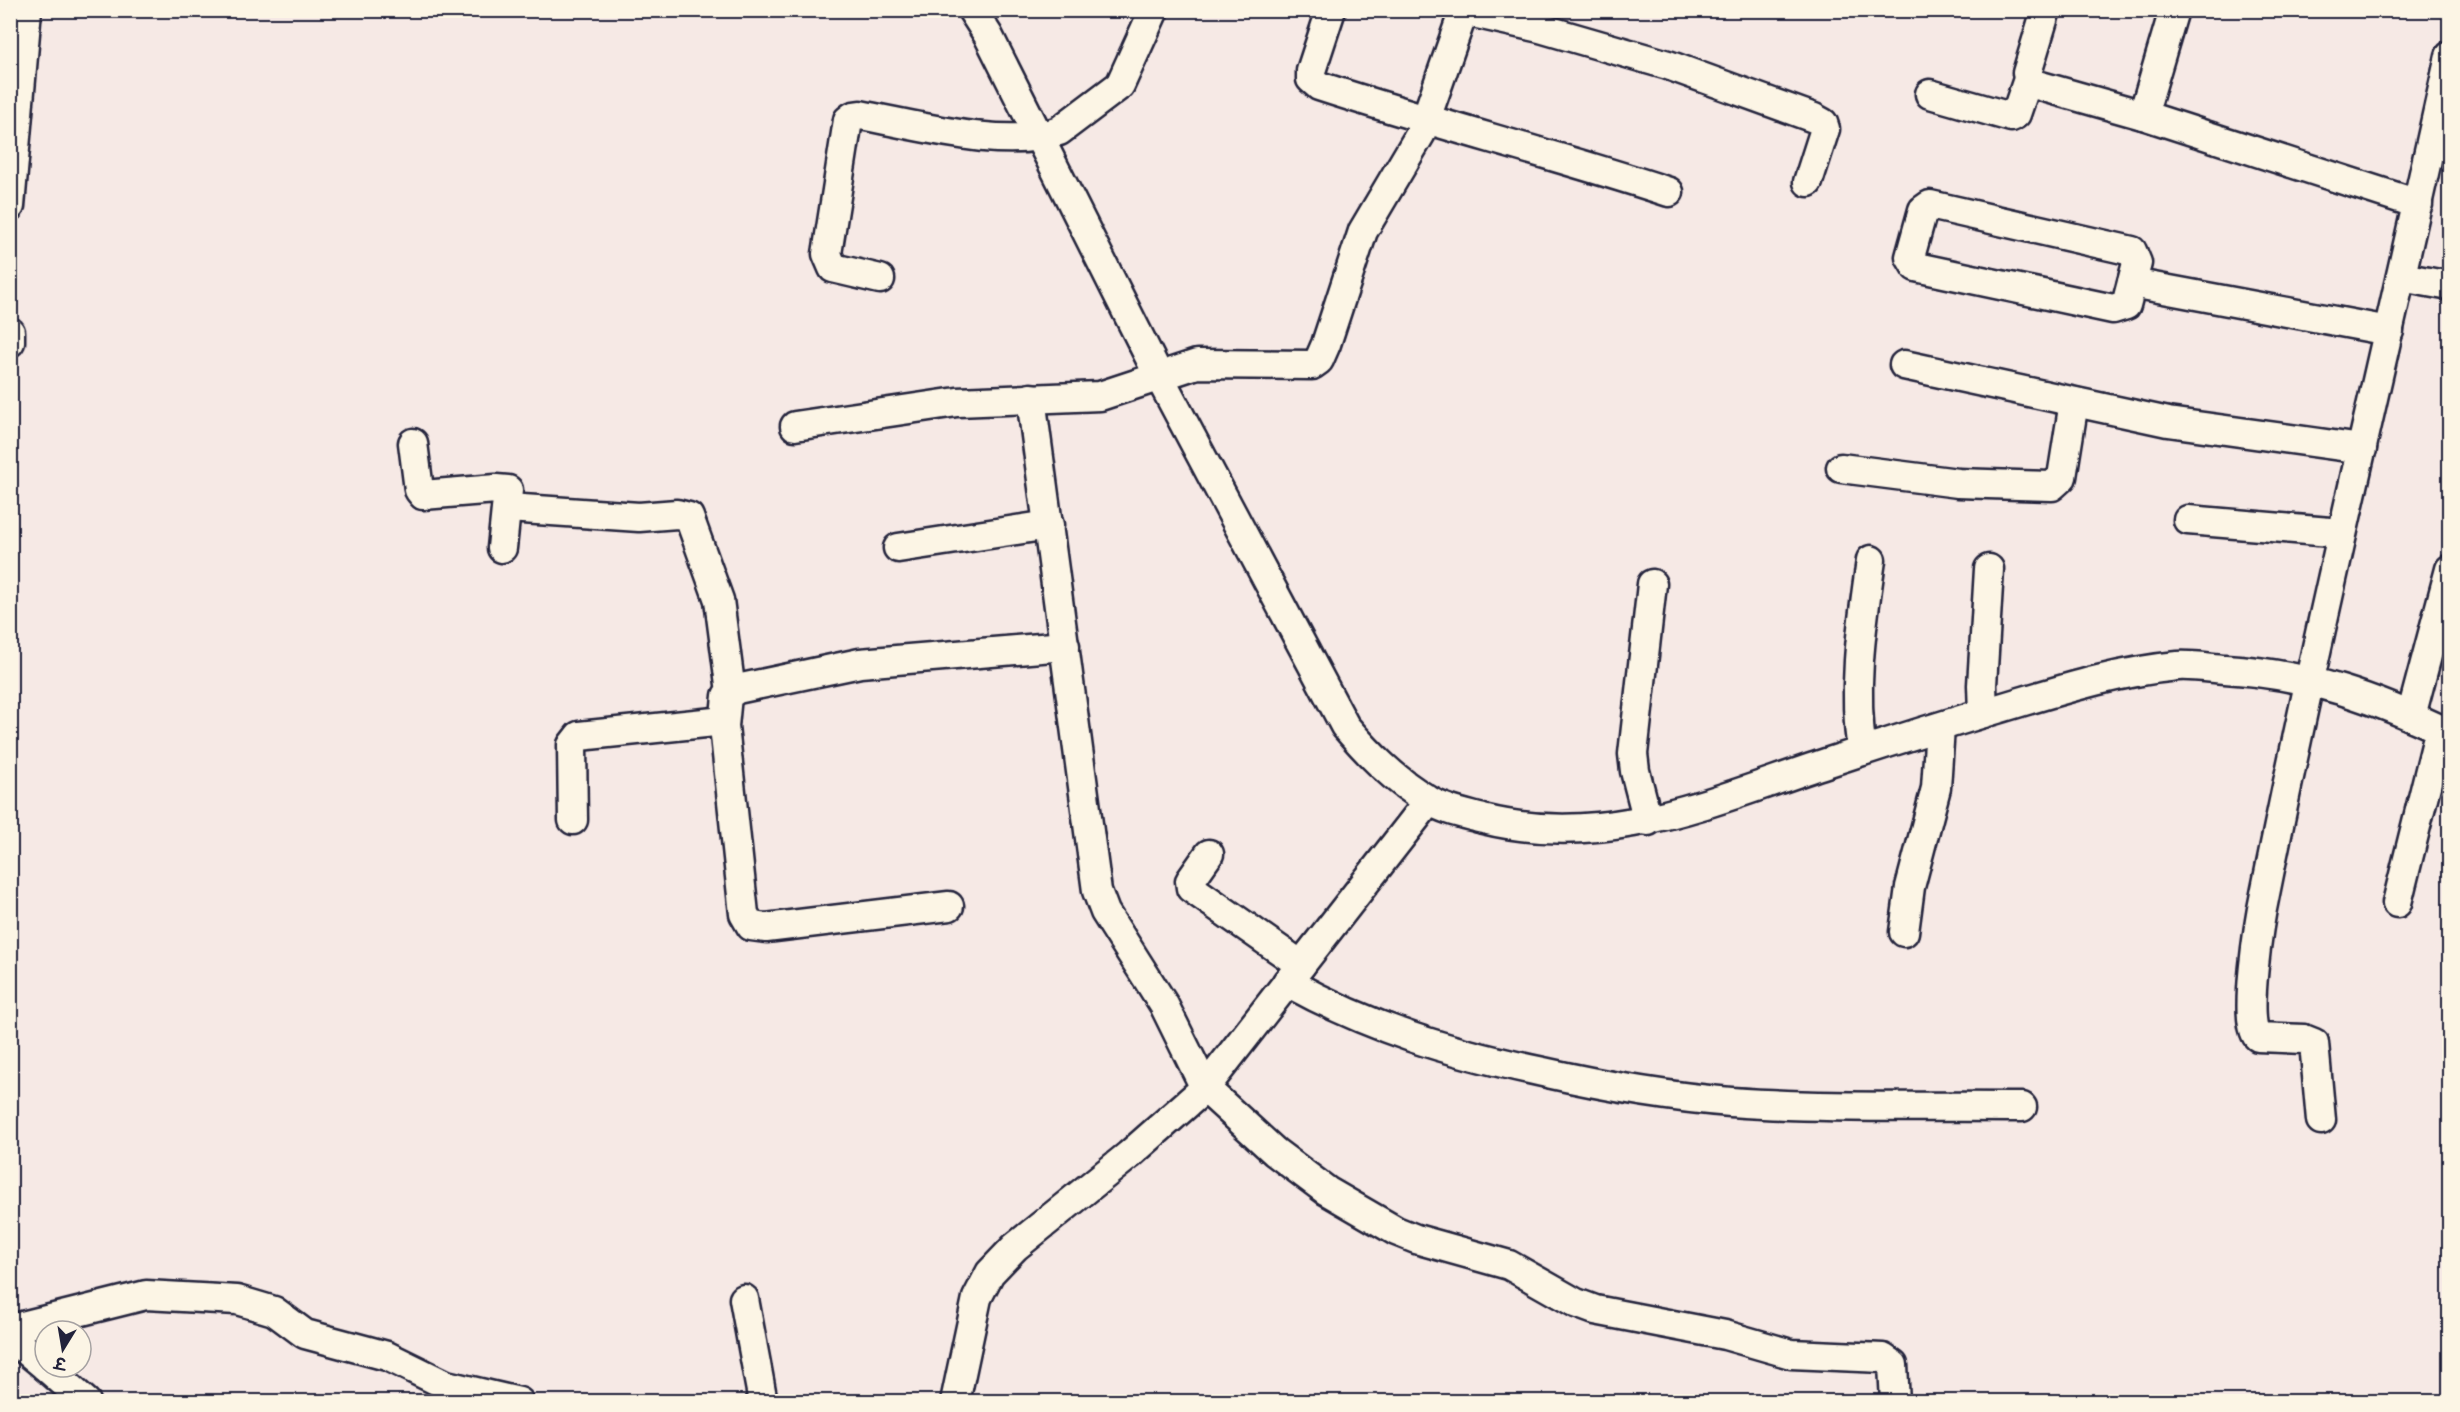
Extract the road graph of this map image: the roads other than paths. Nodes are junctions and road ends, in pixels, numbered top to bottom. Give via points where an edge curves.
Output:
1 (27, 10) edge
2 (972, 10) edge
3 (1154, 10) edge
4 (1330, 10) edge
5 (2046, 10) edge
6 (2174, 10) edge
7 (1464, 11) edge
8 (2450, 56) edge
9 (2028, 79) junction
10 (1930, 94) dead end
11 (2143, 115) junction
12 (1426, 121) junction
13 (1049, 134) junction
14 (1808, 182) dead end
15 (1669, 192) dead end
16 (2418, 204) junction
17 (10, 206) edge
18 (2401, 277) junction
19 (880, 279) dead end
20 (2132, 283) junction
21 (2450, 286) edge
22 (2389, 331) junction
23 (10, 332) edge
24 (10, 342) edge
25 (1904, 365) dead end
26 (1170, 374) junction
27 (1031, 399) junction
28 (2074, 402) junction
29 (795, 426) dead end
30 (413, 443) dead end
31 (2362, 449) junction
32 (1840, 468) dead end
33 (508, 508) junction
34 (2188, 520) dead end
35 (1049, 525) junction
36 (2342, 533) junction
37 (502, 548) dead end
38 (898, 548) dead end
39 (1871, 560) dead end
40 (1989, 569) dead end
41 (2450, 569) edge
42 (1652, 584) dead end
43 (1065, 646) junction
44 (2313, 662) junction
45 (731, 692) junction
46 (1983, 699) junction
47 (2415, 702) junction
48 (724, 721) junction
49 (1940, 727) junction
50 (2445, 731) edge
51 (1860, 737) junction
52 (1430, 801) junction
53 (1644, 806) junction
54 (573, 820) dead end
55 (1209, 854) dead end
56 (2397, 903) dead end
57 (949, 906) dead end
58 (1904, 932) dead end
59 (1294, 974) junction
60 (1205, 1088) junction
61 (2022, 1107) dead end
62 (2321, 1120) dead end
63 (744, 1299) dead end
64 (10, 1329) edge
65 (10, 1337) edge
66 (33, 1357) edge
67 (59, 1379) edge
68 (86, 1401) edge
69 (519, 1401) edge
70 (763, 1401) edge
71 (955, 1401) edge
72 (1895, 1401) edge

1 - 17 street
2 - 13 street
3 - 13 street via 1120,85
4 - 12 street via 1311,71 1313,82
5 - 9 street
6 - 11 street
7 - 12 street
7 - 14 street via 1540,28 1668,65 1814,117 1825,129
8 - 16 street
9 - 10 street via 2016,114 2011,117
9 - 11 street via 2037,86
11 - 16 street
12 - 15 street via 1561,157
12 - 26 street via 1401,171 1371,214 1319,360 1300,366 1197,364
13 - 19 street via 1000,139 853,116 847,126 826,254 833,268
13 - 26 street
16 - 18 street
18 - 21 street
18 - 22 street
20 - 20 street via 2126,305 2113,309 1916,267 1910,257 1923,210 1930,205 2124,247 2136,257
20 - 22 street
22 - 31 street
23 - 24 street
25 - 28 street
26 - 27 street via 1100,396
26 - 52 street via 1345,726 1388,771
27 - 29 street via 957,402
27 - 35 street
28 - 31 street via 2168,422
28 - 32 street via 2061,482 2052,486 1958,483
30 - 33 street via 423,495 504,489 509,493
31 - 36 street
33 - 37 street
33 - 45 street via 689,517 719,600
34 - 36 street
35 - 38 street
35 - 43 street
36 - 44 street
39 - 51 street via 1859,645
40 - 46 street
41 - 47 street
42 - 53 street via 1634,754
43 - 45 street via 832,667
43 - 60 street via 1099,900 1164,1005
44 - 46 street via 2266,671 2180,666
44 - 47 street
44 - 62 street via 2263,903 2254,966 2252,1029 2258,1037 2314,1043
45 - 48 street via 724,701
46 - 49 street
47 - 50 street
48 - 54 street via 579,736 572,745
48 - 57 street via 744,914 751,926 766,928
49 - 51 street
49 - 58 street via 1936,788 1910,887
50 - 56 street
51 - 53 street
52 - 53 street via 1509,825 1550,830 1590,830
52 - 59 street
55 - 59 street via 1190,881 1191,888
59 - 60 street
59 - 61 street via 1328,1005 1394,1033 1493,1061 1610,1087 1730,1102
60 - 71 street via 1015,1246 990,1273 977,1298
60 - 72 street via 1304,1175 1396,1231 1509,1264 1595,1311 1725,1335 1791,1354 1883,1358 1893,1365
63 - 70 street
64 - 69 street via 146,1295 237,1300 274,1311 305,1334 387,1356 446,1385
65 - 66 street
67 - 68 street

